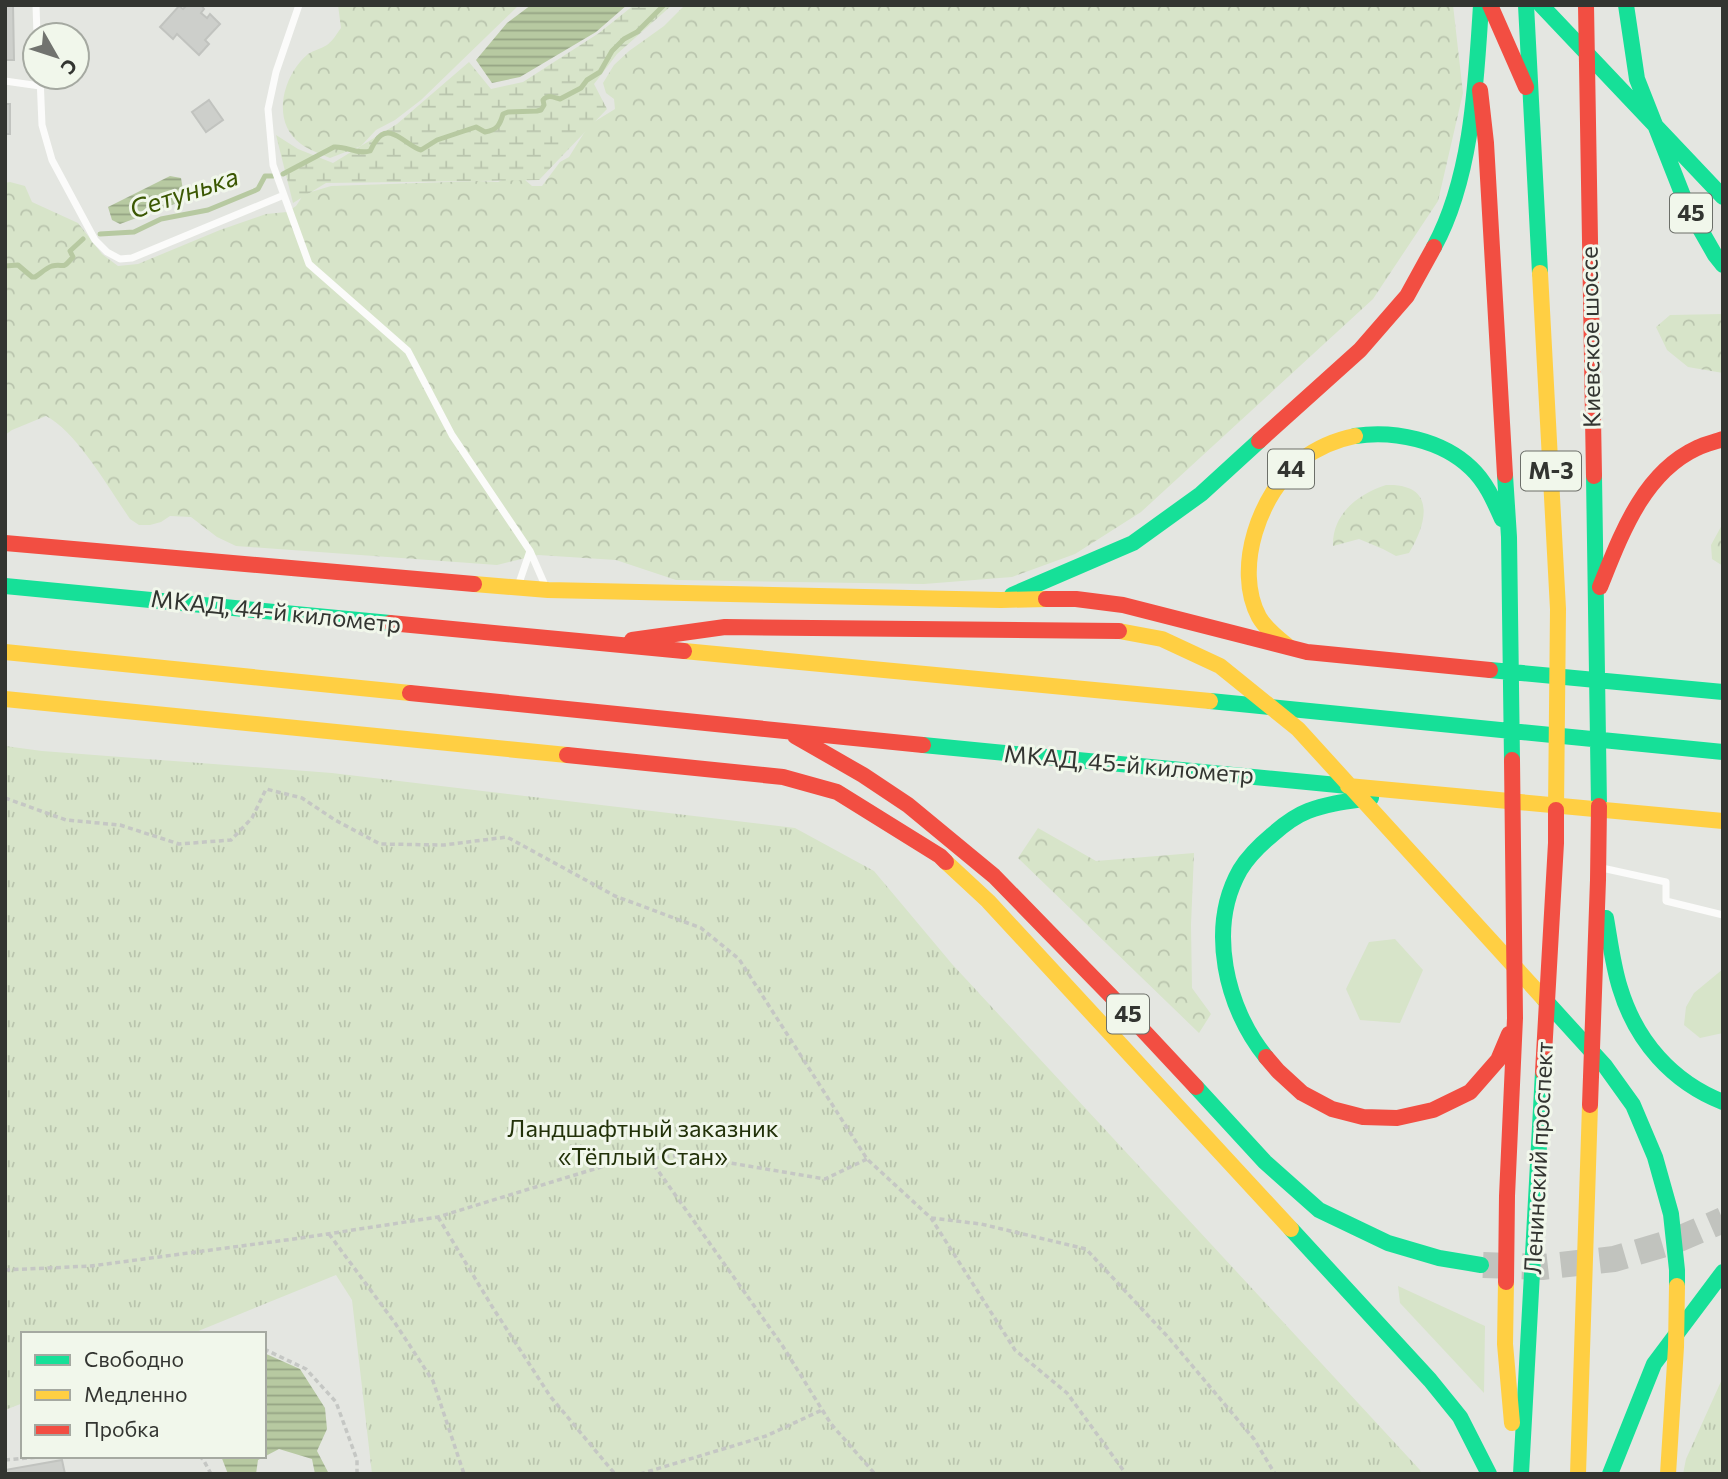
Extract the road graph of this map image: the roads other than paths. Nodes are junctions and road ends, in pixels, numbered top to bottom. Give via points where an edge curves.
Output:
1 (299, 5) edge
2 (1471, 5) edge
3 (1481, 5) edge
4 (1489, 5) edge
5 (1527, 5) edge
6 (1541, 5) edge
7 (1586, 5) edge
8 (1626, 5) edge
9 (40, 91) edge
10 (1531, 100) junction
11 (1669, 156) junction
12 (284, 195) junction
13 (1723, 197) edge
14 (1723, 237) edge
15 (1723, 265) edge
16 (1723, 439) edge
17 (1509, 537) junction
18 (5, 543) edge
19 (530, 551) junction
20 (5, 586) edge
21 (517, 588) junction
22 (548, 590) junction
23 (1596, 596) junction
24 (1001, 600) junction
25 (603, 644) junction
26 (1289, 647) junction
27 (5, 652) edge
28 (1723, 692) edge
29 (5, 699) edge
30 (788, 732) junction
31 (1723, 752) edge
32 (1449, 795) junction
33 (1723, 823) edge
34 (1556, 843) joint
35 (1598, 874) junction
36 (1723, 915) edge
37 (1515, 1018) junction
38 (1723, 1102) edge
39 (1481, 1265) tunnel mouth
40 (1723, 1272) edge
41 (1521, 1472) edge
42 (1489, 1474) edge
43 (1578, 1474) edge
44 (1610, 1474) edge
45 (1668, 1474) edge

1 - 12 lane via 268,109 273,165
2 - 17 main road via 1486,143
3 - 24 main road via 1473,107 1460,184 1439,238 1407,296 1360,350 1202,494 1133,542
4 - 10 main road
5 - 10 main road, Киевское шоссе / М-3
6 - 13 main road
7 - 23 main road, Киевское шоссе / М-3
8 - 11 main road via 1637,79
9 - 12 lane via 42,125 52,160 95,240 120,258 132,258
10 - 34 main road, Киевское шоссе / М-3 via 1558,610
11 - 14 main road
11 - 15 main road, 45 via 1688,206
12 - 19 lane via 309,264 408,351 452,435
16 - 23 main road via 1682,455 1659,473 1618,539
17 - 26 main road, 44 via 1492,495 1476,471 1429,443 1371,433 1317,449 1291,469 1270,495 1256,523 1250,555 1250,588 1257,615
17 - 37 main road
18 - 21 main road
19 - 21 lane
19 - 22 lane
20 - 25 main road, МКАД, 44-й километр
21 - 22 main road
22 - 24 main road
23 - 35 main road, Киевское шоссе / М-3
24 - 26 main road via 1076,598 1123,605
25 - 31 main road
25 - 45 main road via 725,628 1115,630 1162,639 1220,666 1298,729 1605,1066 1633,1105 1655,1157 1671,1214 1676,1347
26 - 28 main road
27 - 30 main road, МКАД, 45-й километр
29 - 42 main road via 783,777 837,792 940,856 988,901 1430,1380 1460,1418
30 - 32 main road, МКАД, 45-й километр
30 - 39 main road, 45 via 908,805 994,876 1265,1162 1319,1210 1388,1243
32 - 33 main road, МКАД, 45-й километр
32 - 37 main road via 1340,802 1307,811 1280,827 1240,870 1227,901 1224,953 1231,988 1256,1044 1278,1071 1303,1093 1332,1109 1363,1117 1397,1118 1433,1110 1470,1092 1497,1060
34 - 41 main road, Ленинский проспект
35 - 36 lane via 1665,882 1666,901
35 - 38 main road via 1620,990 1639,1030 1654,1055 1679,1079 1705,1097
35 - 43 main road, Ленинский проспект
37 - 41 main road via 1505,1344 1514,1446
40 - 44 main road via 1654,1364

